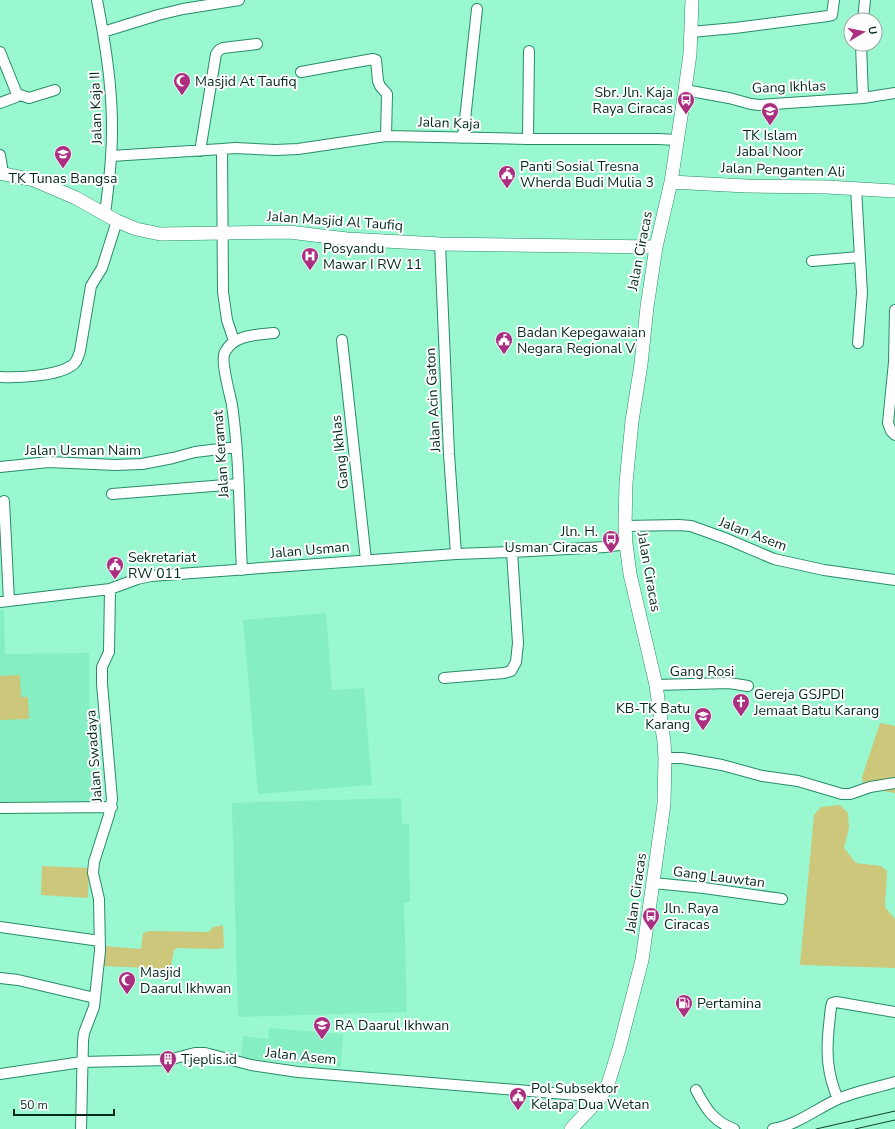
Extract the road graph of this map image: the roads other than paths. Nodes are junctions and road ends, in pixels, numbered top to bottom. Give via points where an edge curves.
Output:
1 (97, 0) edge
2 (239, 0) edge
3 (692, 0) edge
4 (865, 0) edge
5 (225, 1) edge
6 (834, 1) edge
7 (477, 9) dead end
8 (864, 12) edge
9 (103, 32) junction
10 (691, 32) junction
11 (257, 44) dead end
12 (529, 51) dead end
13 (0, 52) edge
14 (861, 52) edge
15 (301, 72) dead end
16 (55, 90) dead end
17 (685, 90) junction
18 (895, 93) edge
19 (17, 94) junction
20 (862, 98) junction
21 (0, 103) edge
22 (386, 136) junction
23 (463, 138) junction
24 (528, 139) junction
25 (677, 140) junction
26 (222, 149) junction
27 (200, 151) junction
28 (0, 155) edge
29 (111, 156) junction
30 (1, 173) edge
31 (671, 182) junction
32 (856, 188) junction
33 (895, 191) edge
34 (111, 218) junction
35 (223, 234) junction
36 (440, 244) junction
37 (656, 248) junction
38 (859, 257) junction
39 (812, 261) dead end
40 (895, 310) edge
41 (274, 333) dead end
42 (342, 340) dead end
43 (234, 341) junction
44 (858, 343) dead end
45 (894, 362) edge
46 (0, 376) edge
47 (895, 435) edge
48 (236, 447) junction
49 (0, 466) edge
50 (238, 484) junction
51 (112, 494) dead end
52 (4, 501) dead end
53 (624, 526) junction
54 (626, 544) junction
55 (512, 552) junction
56 (456, 554) junction
57 (366, 560) junction
58 (242, 570) junction
59 (895, 580) edge
60 (110, 589) junction
61 (5, 601) edge
62 (444, 678) dead end
63 (656, 685) junction
64 (748, 686) dead end
65 (665, 758) junction
66 (895, 783) edge
67 (112, 807) junction
68 (0, 808) edge
69 (654, 883) junction
70 (782, 899) dead end
71 (0, 927) edge
72 (100, 940) junction
73 (0, 978) edge
74 (95, 998) junction
75 (895, 1012) edge
76 (82, 1062) junction
77 (0, 1074) edge
78 (895, 1082) edge
79 (696, 1090) dead end
80 (601, 1097) junction
81 (838, 1099) junction
82 (81, 1129) edge
83 (571, 1129) edge
84 (734, 1129) edge
85 (773, 1129) edge

1 - 9 street, Jalan Kaja II
2 - 5 street
3 - 10 street, Jalan Ciracas
4 - 8 street
5 - 9 street via 164,14
6 - 10 street via 832,15 828,16
7 - 23 street
9 - 29 street, Jalan Kaja II via 111,92
10 - 17 street, Jalan Ciracas
11 - 27 street via 223,48 216,54
12 - 24 street
13 - 19 street
14 - 20 street
15 - 22 street via 376,60 378,81 387,94
16 - 19 street via 29,98
17 - 20 street, Gang Ikhlas via 759,105
17 - 25 street, Jalan Ciracas
18 - 20 street, Gang Ikhlas
19 - 21 street via 16,97
22 - 23 street, Jalan Kaja
22 - 26 street, Jalan Kaja via 298,149
23 - 24 street, Jalan Kaja
24 - 25 street, Jalan Kaja
25 - 31 street, Jalan Ciracas
26 - 27 street, Jalan Kaja
26 - 35 street
27 - 29 street, Jalan Kaja
28 - 30 street
29 - 34 street, Jalan Kaja II
30 - 34 street, Jalan Masjid Al Taufiq via 34,180 58,189
31 - 32 street, Jalan Penganten Ali
31 - 37 street, Jalan Ciracas
32 - 33 street, Jalan Penganten Ali
32 - 38 street
34 - 35 street, Jalan Masjid Al Taufiq via 136,229 160,234
34 - 46 street, Jalan Kaja II via 102,268 91,286 77,360 64,370 30,376
35 - 36 street, Jalan Masjid Al Taufiq via 288,232 347,239
35 - 43 street via 224,292 227,320
36 - 37 street, Jalan Masjid Al Taufiq
36 - 56 street, Jalan Acin Gaton
37 - 53 street, Jalan Ciracas via 632,421
38 - 39 street
38 - 44 street via 862,308
40 - 45 street
41 - 43 street
42 - 57 street, Gang Ikhlas
43 - 48 street, Jalan Keramat via 224,353 223,361
45 - 47 street via 888,423
48 - 49 street, Jalan Usman Naim via 195,452 133,465 49,462
48 - 50 street, Jalan Keramat
50 - 51 street
50 - 58 street, Jalan Keramat
52 - 61 street
53 - 54 street, Jalan Ciracas
53 - 59 street, Jalan Asem via 692,526 774,559 824,570
54 - 55 street, Jalan Usman
54 - 63 street, Jalan Ciracas via 630,574
55 - 56 street, Jalan Usman
55 - 62 street via 518,643 516,662 511,671 504,673
56 - 57 street, Jalan Usman
57 - 58 street, Jalan Usman
58 - 60 street, Jalan Usman via 151,576
60 - 61 street, Jalan Usman
60 - 67 street, Jalan Swadaya via 109,652 102,667 102,684
63 - 64 street, Gang Rosi via 729,683
63 - 65 street, Jalan Ciracas
65 - 66 street via 682,758 762,776 798,781 842,794
65 - 69 street, Jalan Ciracas via 664,804
67 - 68 street
67 - 72 street, Jalan Swadaya via 93,873 99,899
69 - 70 street, Gang Lauwtan
69 - 80 street, Jalan Ciracas via 642,960 620,1049
71 - 72 street
72 - 74 street, Jalan Swadaya
73 - 74 street
74 - 76 street, Jalan Swadaya via 92,1016 84,1033
75 - 81 street via 832,1003 827,1042 828,1066
76 - 77 street, Jalan Asem
76 - 80 street, Jalan Asem via 168,1060 205,1053 251,1065 298,1072
76 - 82 street, Jalan Swadaya
78 - 81 street
79 - 84 street via 712,1116
80 - 83 street, Jalan Ciracas
81 - 85 street via 797,1121

